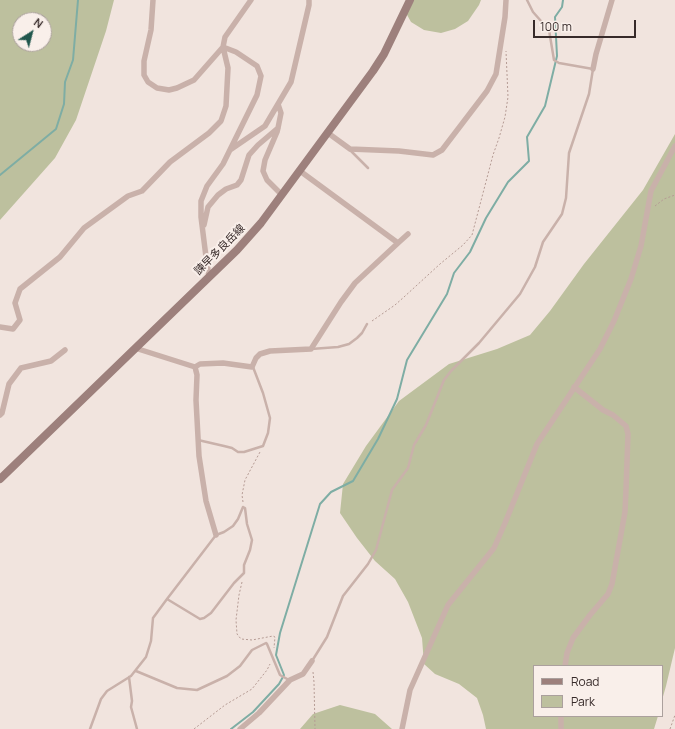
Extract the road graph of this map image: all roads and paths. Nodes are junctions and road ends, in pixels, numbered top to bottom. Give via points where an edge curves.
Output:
1 (153, 0) edge
2 (251, 0) edge
3 (309, 0) edge
4 (410, 0) edge
5 (506, 0) edge
6 (527, 0) edge
7 (612, 0) edge
8 (506, 46) dead end
9 (223, 47) junction
10 (593, 69) junction
11 (278, 104) junction
12 (278, 128) junction
13 (328, 133) junction
14 (675, 146) edge
15 (350, 149) junction
16 (230, 150) junction
17 (368, 168) dead end
18 (300, 171) junction
19 (282, 195) junction
20 (675, 195) edge
21 (646, 212) junction
22 (203, 230) junction
23 (408, 234) dead end
24 (398, 243) junction
25 (209, 276) junction
26 (367, 324) joint
27 (0, 326) edge
28 (136, 348) junction
29 (311, 349) junction
30 (66, 350) dead end
31 (252, 366) junction
32 (195, 367) junction
33 (574, 387) junction
34 (0, 415) edge
35 (198, 440) junction
36 (263, 446) junction
37 (0, 479) edge
38 (243, 507) junction
39 (216, 535) junction
40 (244, 572) junction
41 (167, 599) junction
42 (272, 656) junction
43 (312, 661) junction
44 (565, 665) edge
45 (136, 671) junction
46 (129, 678) junction
47 (289, 680) junction
48 (675, 715) edge
49 (561, 717) edge
50 (90, 729) edge
51 (137, 729) edge
52 (194, 729) edge
53 (240, 729) edge
54 (315, 729) edge
55 (402, 729) edge
56 (561, 729) edge
57 (670, 729) edge

1 - 9 street via 151,30 144,61 144,75 148,82 158,88 169,90 183,86 194,80
2 - 9 street via 225,37
3 - 11 street via 291,82
4 - 13 main road, 諫早多良岳線 via 384,54
5 - 15 street via 506,17 496,74 487,91 442,150 433,155 398,150
6 - 10 lane via 533,12 549,30 554,60 559,64
7 - 10 street
8 - 26 path via 508,97 505,117 472,235 404,297
9 - 16 street via 257,66 261,76 257,95
9 - 27 street via 228,68 226,106 220,121 209,133 170,162 142,191 128,196 84,228 60,257 20,289 15,303 20,320 13,328
10 - 43 lane via 589,94 570,152 562,214 543,242 535,267 520,294 444,380 426,424 414,445 408,468 392,490 376,550 343,596 327,637
11 - 12 street via 281,113
11 - 16 street via 265,126
12 - 19 street via 263,171 267,180
12 - 22 street via 249,155 237,185 218,195 208,207
13 - 15 street
13 - 18 main road, 諫早多良岳線
14 - 21 street via 651,191
15 - 17 lane
16 - 22 street via 207,186 201,201
18 - 19 main road, 諫早多良岳線
18 - 24 street
19 - 25 main road, 諫早多良岳線 via 237,250
20 - 21 path
21 - 33 street via 641,246 614,321 600,349
22 - 25 street
23 - 24 street
24 - 29 street via 355,283
25 - 28 main road, 諫早多良岳線
26 - 29 lane via 362,333 349,344
28 - 32 street
28 - 37 main road, 諫早多良岳線
29 - 31 street via 270,351 260,354
30 - 34 street via 51,361 21,368 9,384
31 - 32 street via 223,363 200,364
31 - 36 lane via 270,418
32 - 35 street
33 - 44 street via 626,426 628,434 625,512 612,584 608,594 573,638
33 - 55 street via 538,444 494,548 448,605 410,690
35 - 36 lane via 232,448 238,452
35 - 39 street via 206,501
36 - 38 path via 245,480
38 - 39 lane via 233,526
38 - 40 lane via 252,540
39 - 41 lane
40 - 41 lane via 211,613 204,618 200,619
40 - 42 path via 236,620 237,634 241,639 252,640 275,637
41 - 45 lane via 153,618 151,641 146,657
42 - 45 lane via 266,643 252,650 240,666 227,676 197,690 177,688
42 - 47 lane via 280,676
42 - 52 path via 267,670 252,689 225,705
43 - 47 street via 303,674
43 - 54 path
45 - 46 lane
46 - 50 lane via 107,691 100,699
46 - 51 lane
47 - 53 street via 260,713
48 - 57 path
49 - 56 street

